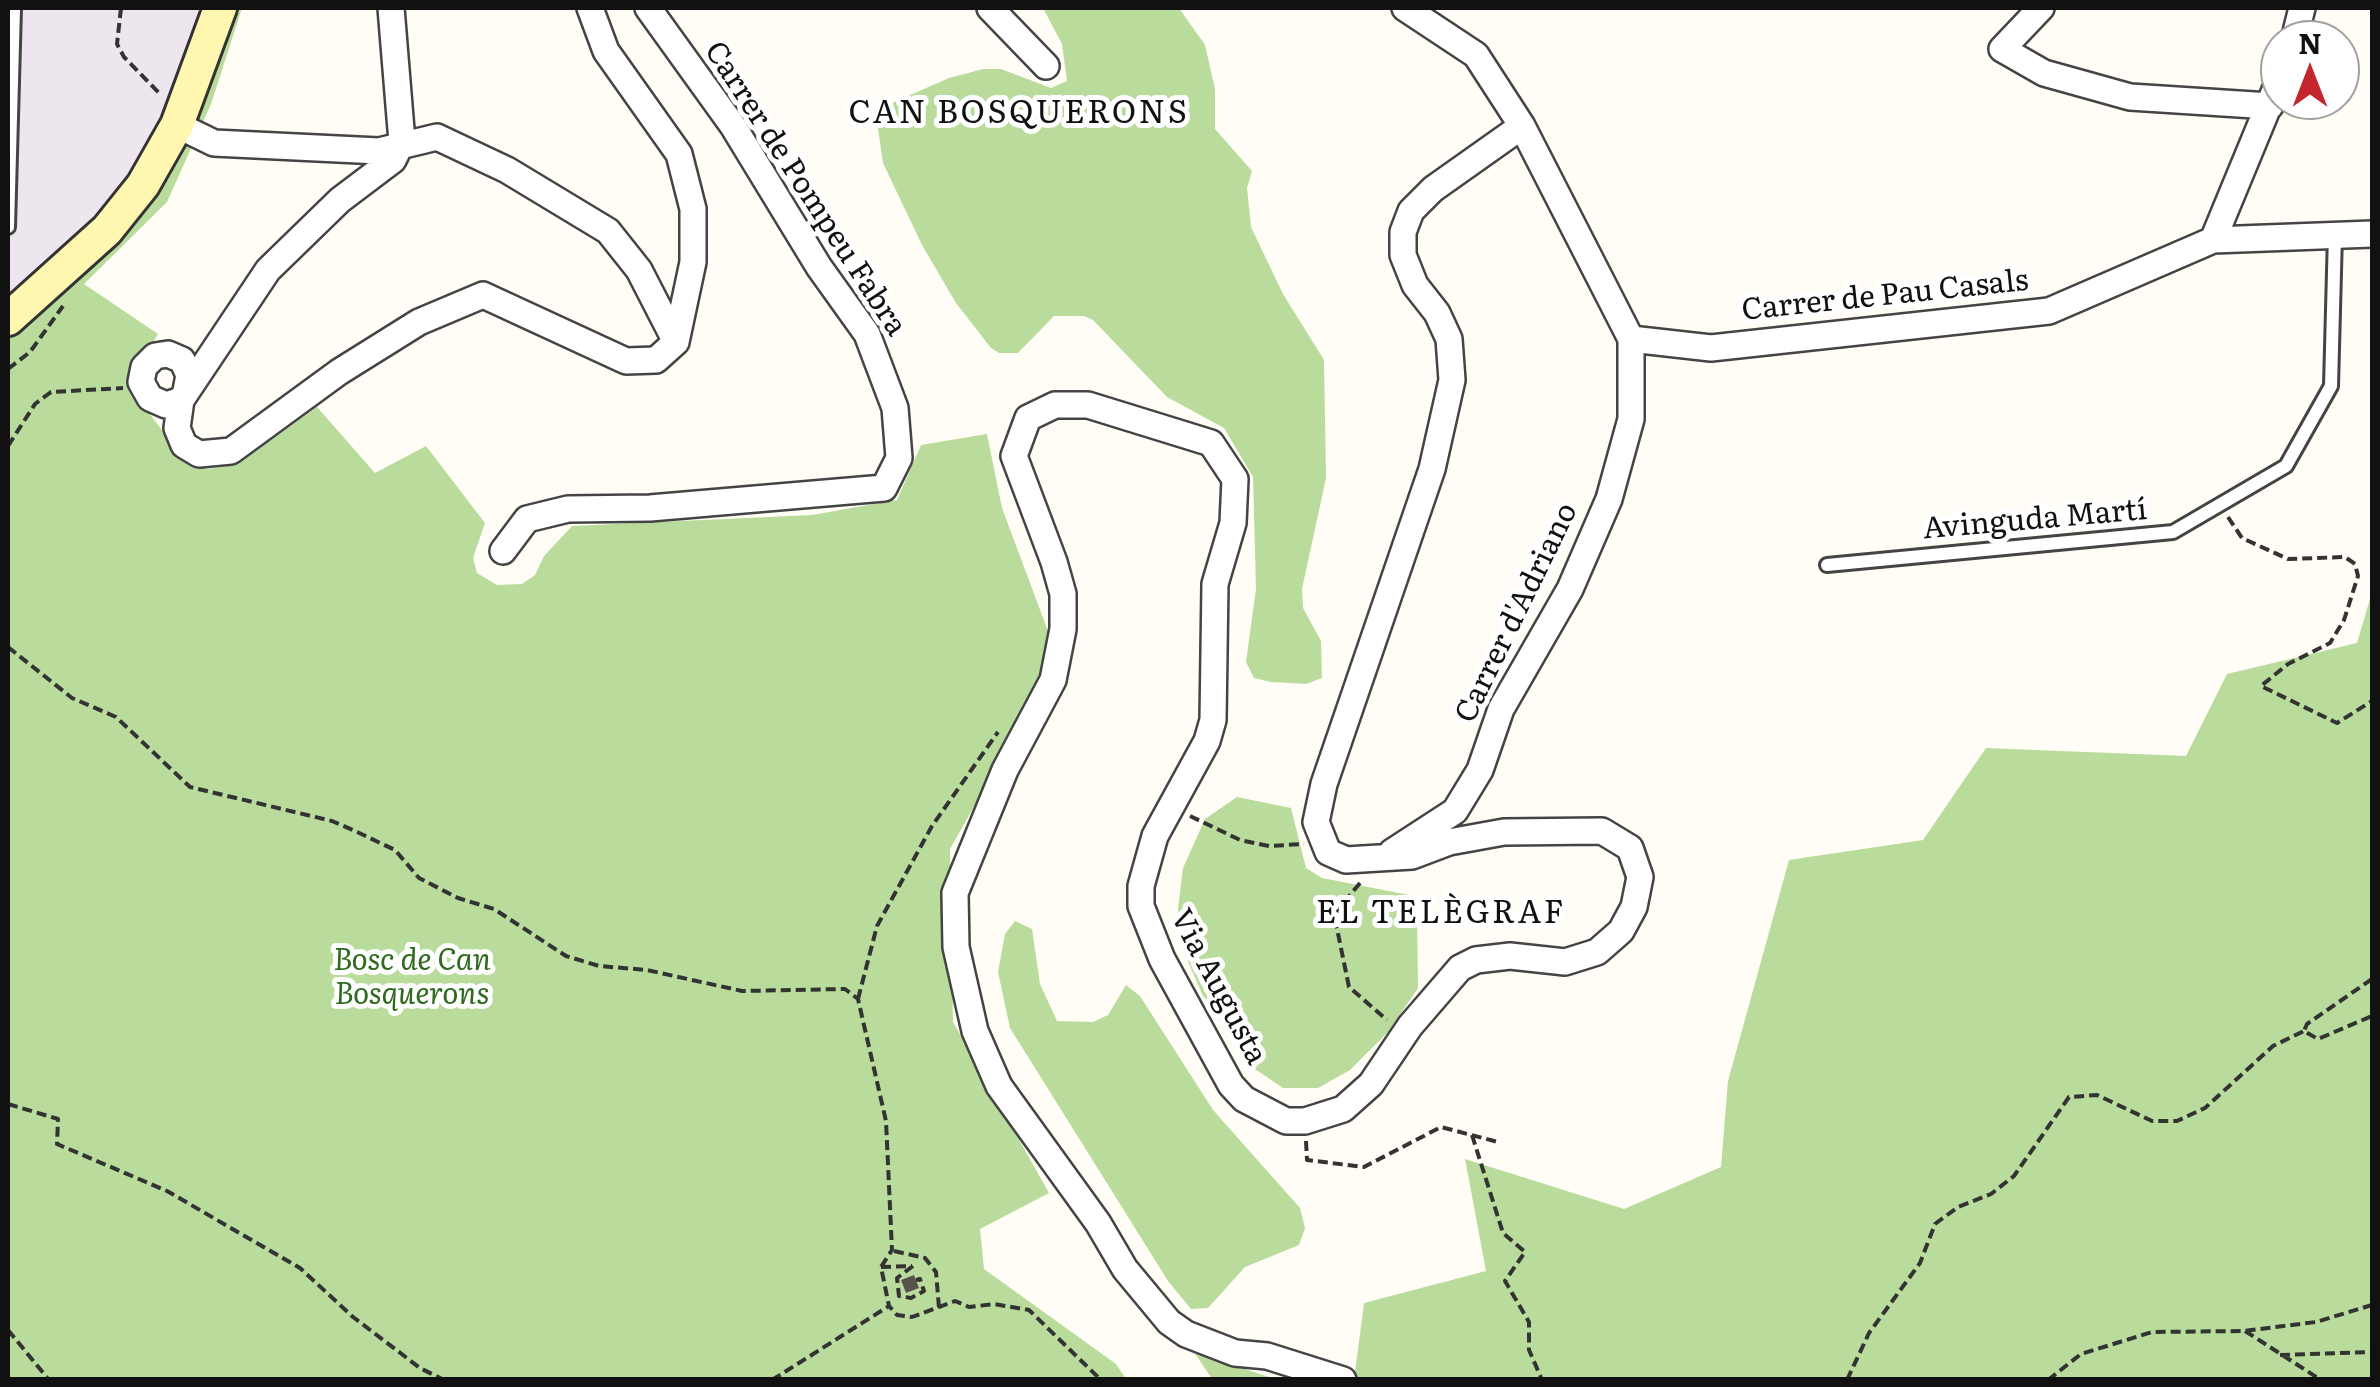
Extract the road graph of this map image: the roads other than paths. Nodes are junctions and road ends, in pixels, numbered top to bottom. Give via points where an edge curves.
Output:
1 (14, 8) edge
2 (220, 8) edge
3 (392, 8) edge
4 (590, 8) edge
5 (648, 8) edge
6 (990, 8) edge
7 (1405, 8) edge
8 (2041, 8) edge
9 (1046, 66) dead end
10 (2260, 105) edge
11 (2264, 120) edge
12 (178, 125) junction
13 (1522, 126) junction
14 (402, 142) junction
15 (8, 227) edge
16 (2335, 234) junction
17 (2372, 234) edge
18 (2213, 240) junction
19 (8, 318) edge
20 (1631, 339) junction
21 (676, 342) junction
22 (184, 396) junction
23 (503, 551) dead end
24 (1827, 565) dead end
25 (1379, 860) junction
26 (1342, 1380) edge

1 - 15 lane
2 - 12 street
3 - 14 street
4 - 21 street via 606,50 679,154 693,209 693,262
5 - 23 street, Carrer de Pompeu Fabra via 867,334 895,408 898,458 884,488 554,512 526,519
6 - 9 street
7 - 13 street, Carrer d'Adriano via 1476,54
8 - 10 street via 2002,49 2044,73 2130,97
11 - 18 street
12 - 14 street via 214,144 380,150
12 - 19 street via 107,230
13 - 20 street, Carrer d'Adriano
13 - 25 street via 1434,190 1411,211 1403,232 1403,255 1415,285 1449,339 1452,380 1432,469 1316,822 1328,852 1346,860
14 - 21 street via 437,137 608,231 639,270
14 - 22 street via 394,160 340,200 268,270
16 - 17 street, Carrer de Pau Casals
16 - 18 street, Carrer de Pau Casals
16 - 24 lane, Avinguda Martí via 2331,386 2286,466 2173,532
18 - 20 street, Carrer de Pau Casals via 2049,311 1710,348
20 - 25 street, Carrer d'Adriano via 1631,419 1609,499 1570,588 1501,709 1480,770 1454,812
21 - 22 street via 656,360 626,362 483,296 419,322 231,451 199,454 184,445 177,428
22 - 22 street via 166,405 150,398 142,381 154,356 182,360 189,376
25 - 26 street, Via Augusta via 1470,837 1565,828 1602,831 1630,848 1640,878 1621,932 1597,952 1565,962 1476,960 1447,981 1370,1084 1343,1109 1305,1121 1268,1116 1231,1085 1146,927 1141,886 1156,836 1207,741 1214,708 1214,584 1233,522 1235,480 1211,443 1088,405 1056,405 1028,418 1014,456 1062,594 1058,666 955,893 960,975 986,1059 1126,1270 1170,1322 1235,1354 1267,1356

